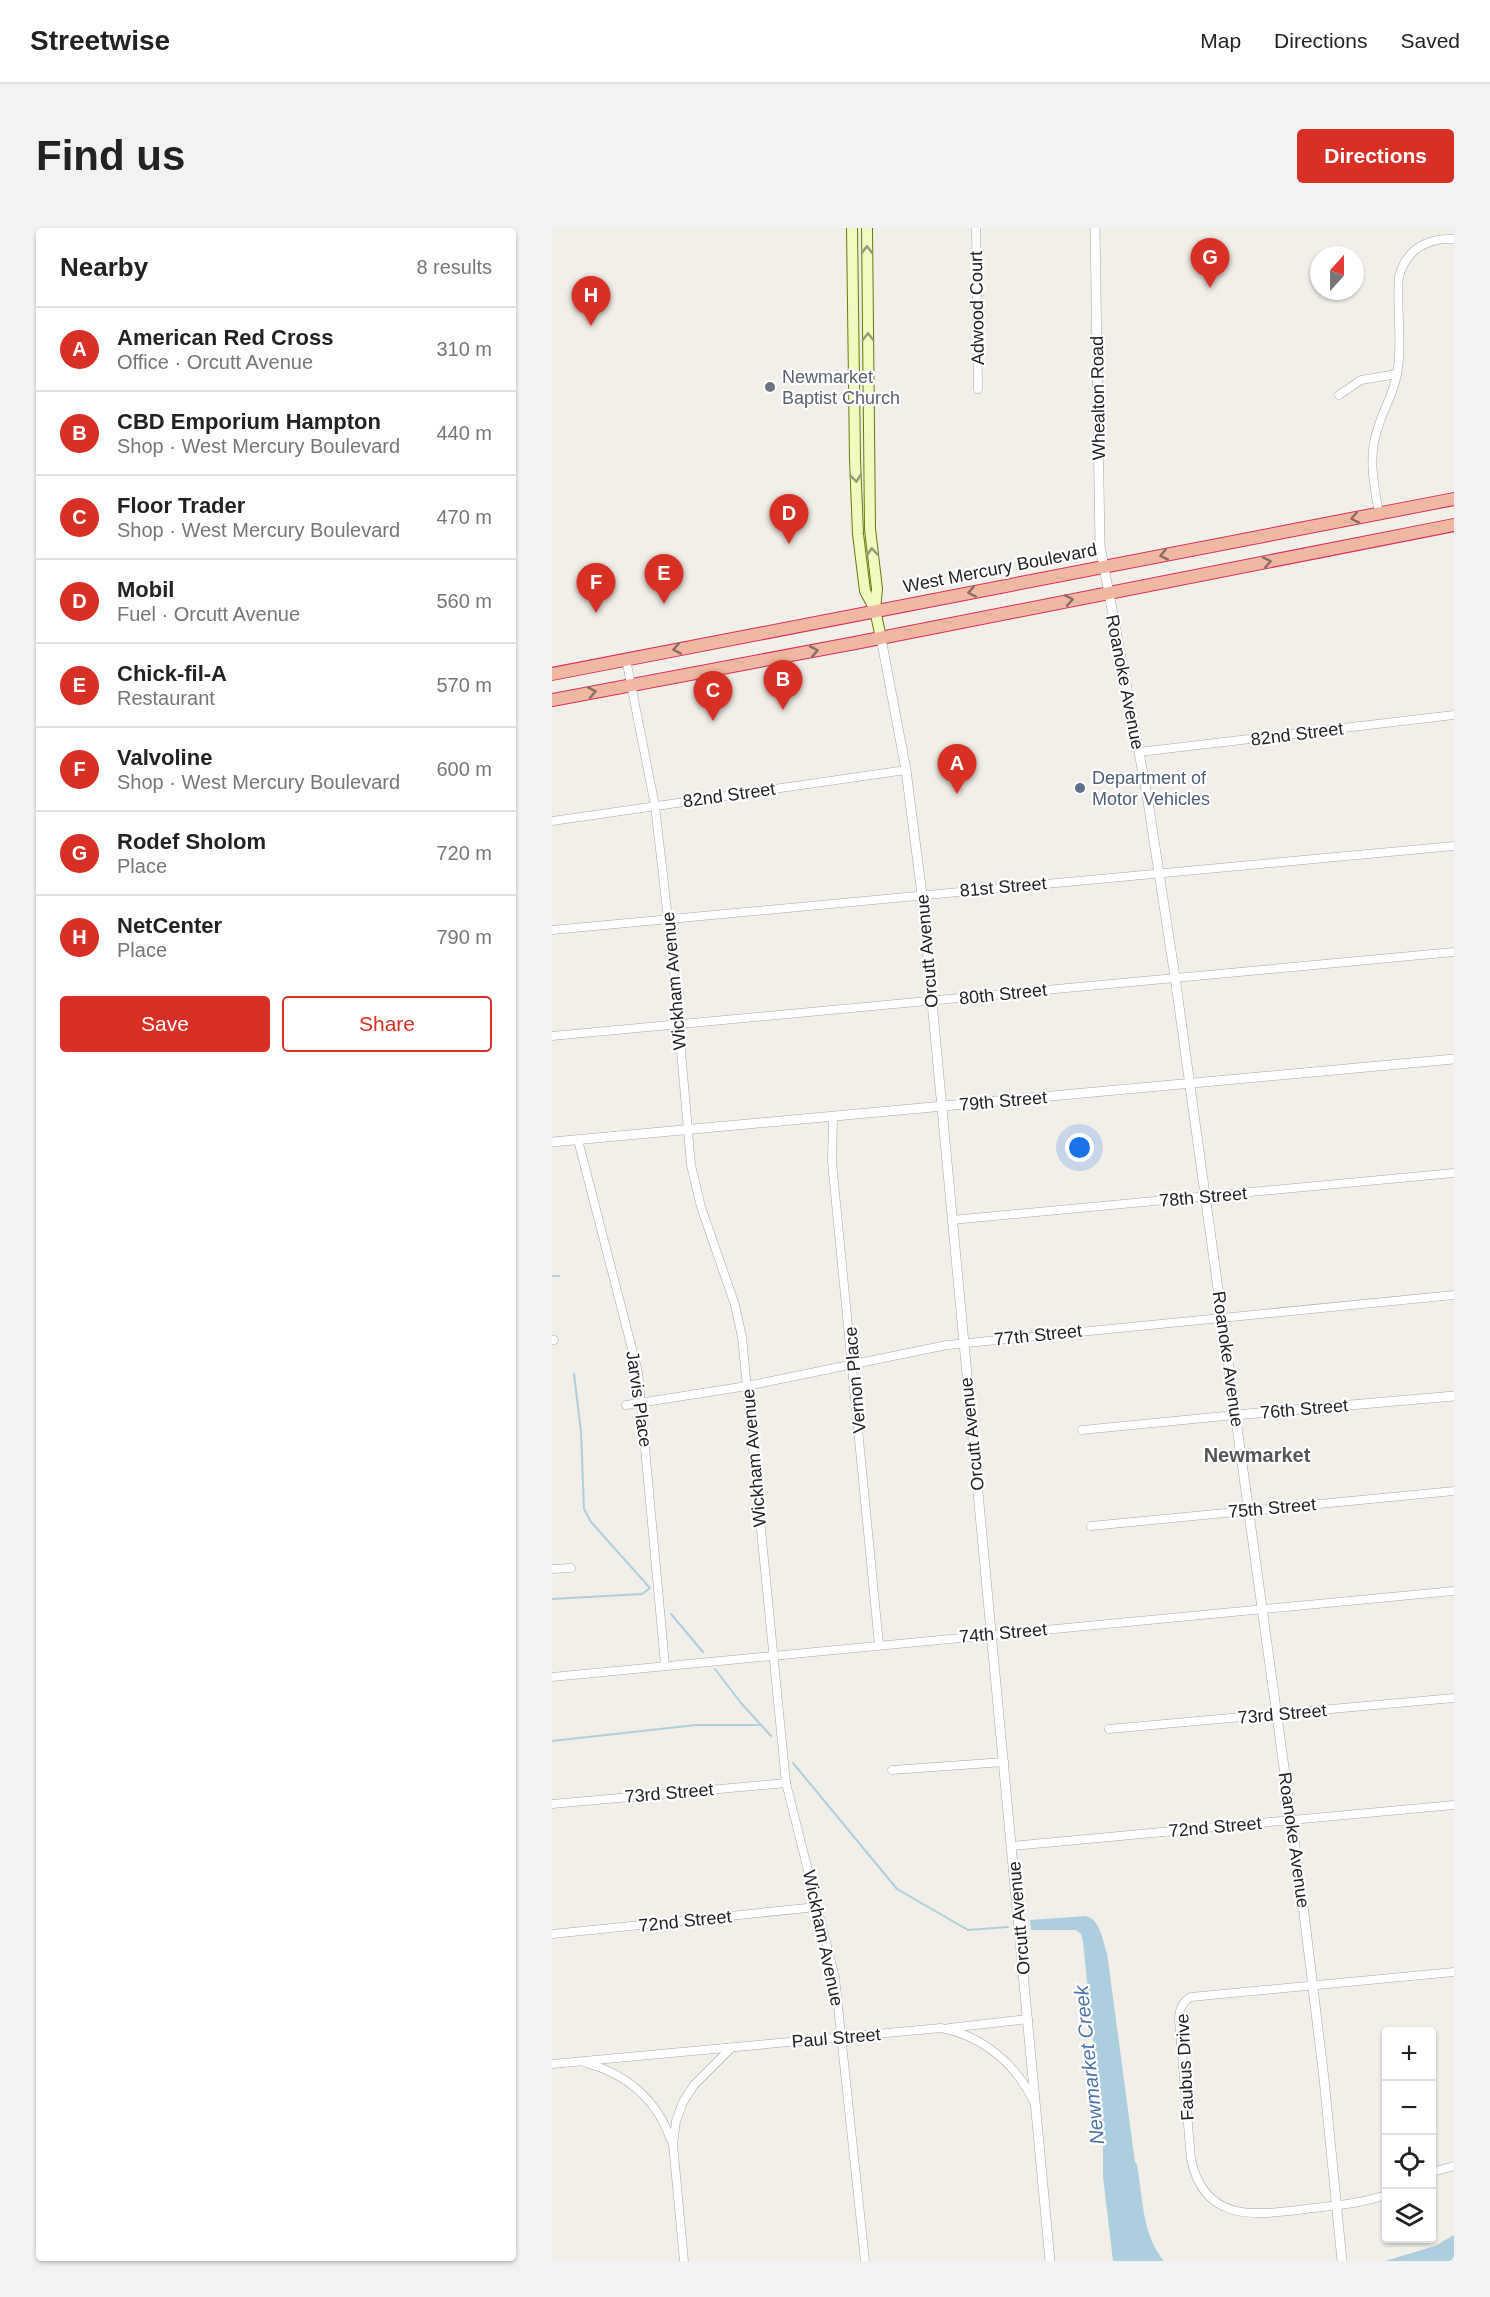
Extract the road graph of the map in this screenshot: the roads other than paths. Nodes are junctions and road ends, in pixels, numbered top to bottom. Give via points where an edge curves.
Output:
1 (852, 228) edge
2 (867, 228) edge
3 (976, 228) edge
4 (1095, 228) edge
5 (1454, 238) edge
6 (1397, 374) junction
7 (978, 389) dead end
8 (1339, 395) dead end
9 (854, 424) junction
10 (870, 463) junction
11 (1454, 499) edge
12 (1379, 513) junction
13 (1454, 525) edge
14 (1103, 567) junction
15 (1108, 592) junction
16 (875, 610) junction
17 (881, 638) junction
18 (626, 659) junction
19 (552, 674) edge
20 (632, 684) junction
21 (552, 700) edge
22 (1454, 715) edge
23 (1139, 752) junction
24 (906, 770) junction
25 (655, 806) junction
26 (552, 820) edge
27 (1454, 846) edge
28 (1159, 874) junction
29 (922, 895) junction
30 (669, 919) junction
31 (552, 930) edge
32 (1454, 952) edge
33 (1174, 977) junction
34 (932, 1001) junction
35 (679, 1025) junction
36 (552, 1036) edge
37 (1454, 1059) edge
38 (1189, 1083) junction
39 (941, 1106) junction
40 (833, 1116) junction
41 (687, 1130) junction
42 (578, 1140) junction
43 (552, 1142) edge
44 (1454, 1173) edge
45 (1205, 1197) junction
46 (952, 1220) junction
47 (1454, 1295) edge
48 (1222, 1317) junction
49 (963, 1343) junction
50 (853, 1365) junction
51 (747, 1386) junction
52 (1454, 1396) edge
53 (642, 1403) junction
54 (626, 1405) dead end
55 (1236, 1415) junction
56 (1082, 1430) dead end
57 (1454, 1491) edge
58 (1249, 1511) junction
59 (1091, 1526) dead end
60 (571, 1568) dead end
61 (552, 1569) edge
62 (1454, 1591) edge
63 (1262, 1609) junction
64 (992, 1634) junction
65 (879, 1644) junction
66 (773, 1654) junction
67 (665, 1665) junction
68 (552, 1677) edge
69 (1454, 1698) edge
70 (1276, 1714) junction
71 (1109, 1729) dead end
72 (1004, 1762) junction
73 (892, 1770) dead end
74 (786, 1783) junction
75 (552, 1804) edge
76 (1454, 1805) edge
77 (1291, 1820) junction
78 (1012, 1846) junction
79 (818, 1907) junction
80 (552, 1934) edge
81 (1454, 1972) edge
82 (1313, 1985) junction
83 (1028, 2019) junction
84 (941, 2028) junction
85 (842, 2037) junction
86 (731, 2048) junction
87 (579, 2062) junction
88 (552, 2064) edge
89 (1036, 2106) junction
90 (673, 2144) junction
91 (1454, 2166) edge
92 (1436, 2171) edge
93 (1382, 2196) edge
94 (1337, 2205) junction
95 (684, 2261) edge
96 (865, 2261) edge
97 (1050, 2261) edge
98 (1342, 2261) edge

1 - 9 main road, Orcutt Avenue
10 -> 2 main road, Orcutt Avenue
3 - 7 street, Adwood Court
4 - 14 street, Whealton Road
5 - 6 street via 1426,242 1402,265
6 - 8 street via 1361,380
6 - 12 street via 1373,446 1372,472
9 - 10 main road via 862,437 863,459
9 -> 16 main road, Orcutt Avenue via 859,554 865,591
16 -> 10 main road, Orcutt Avenue
11 - 12 highway, West Mercury Boulevard
12 -> 14 highway, West Mercury Boulevard
15 -> 13 highway
14 - 15 street, Roanoke Avenue
14 -> 16 highway, West Mercury Boulevard
17 -> 15 highway
15 - 23 street, Roanoke Avenue
16 - 17 main road, Orcutt Avenue
16 -> 18 highway, West Mercury Boulevard
20 -> 17 highway
17 - 24 street, Orcutt Avenue
18 - 19 highway, West Mercury Boulevard
18 - 20 street, Wickham Avenue
21 -> 20 highway
20 - 25 street, Wickham Avenue
22 - 23 street, 82nd Street
23 - 28 street, Roanoke Avenue
24 - 25 street, 82nd Street
24 - 29 street, Orcutt Avenue
25 - 26 street, 82nd Street
25 - 30 street, Wickham Avenue
27 - 28 street, 81st Street
28 - 29 street, 81st Street
28 - 33 street, Roanoke Avenue
29 - 30 street, 81st Street
29 - 34 street, Orcutt Avenue
30 - 31 street, 81st Street
30 - 35 street, Wickham Avenue
32 - 33 street, 80th Street
33 - 34 street, 80th Street
33 - 38 street, Roanoke Avenue
34 - 35 street, 80th Street
34 - 39 street, Orcutt Avenue
35 - 36 street, 80th Street
35 - 41 street, Wickham Avenue
37 - 38 street, 79th Street
38 - 39 street, 79th Street
38 - 45 street, Roanoke Avenue
39 - 40 street, 79th Street
39 - 46 street, Orcutt Avenue
40 - 41 street, 79th Street
40 - 50 street, Vernon Place via 832,1162
41 - 42 street, 79th Street
41 - 51 street, Wickham Avenue via 701,1206 735,1305
42 - 43 street, 79th Street
42 - 53 street, Jarvis Place via 638,1372
44 - 45 street, 78th Street
45 - 46 street, 78th Street
45 - 48 street, Roanoke Avenue
46 - 49 street, Orcutt Avenue
47 - 48 street, 77th Street
48 - 49 street, 77th Street
48 - 55 street, Roanoke Avenue
49 - 50 street, 77th Street
49 - 64 street, Orcutt Avenue
50 - 51 street, 77th Street
50 - 65 street, Vernon Place
51 - 53 street, 77th Street
51 - 66 street, Wickham Avenue
52 - 55 street, 76th Street
53 - 54 street, 77th Street
53 - 67 street, Jarvis Place
55 - 56 street, 76th Street
55 - 58 street, Roanoke Avenue
57 - 58 street, 75th Street
58 - 59 street, 75th Street
58 - 63 street, Roanoke Avenue
60 - 61 street
62 - 63 street, 74th Street
63 - 64 street, 74th Street
63 - 70 street, Roanoke Avenue
64 - 65 street, 74th Street
64 - 72 street, Orcutt Avenue
65 - 66 street, 74th Street
66 - 67 street, 74th Street
66 - 74 street, Wickham Avenue
67 - 68 street, 74th Street
69 - 70 street, 73rd Street
70 - 71 street, 73rd Street
70 - 77 street, Roanoke Avenue
72 - 73 street
72 - 78 street, Orcutt Avenue
74 - 75 street, 73rd Street
74 - 79 street, Wickham Avenue
76 - 77 street, 72nd Street
77 - 78 street, 72nd Street
77 - 82 street, Roanoke Avenue
78 - 83 street, Orcutt Avenue
79 - 80 street, 72nd Street
79 - 85 street, Wickham Avenue via 835,1978
81 - 82 street, Faubus Drive
82 - 94 street, Roanoke Avenue
82 - 94 street, Faubus Drive via 1191,1996 1184,2001 1179,2020 1191,2159 1204,2191 1231,2210 1263,2214
83 - 84 street, Paul Street
83 - 89 street, Orcutt Avenue
84 - 85 street, Paul Street
84 - 89 street, Paul Street via 971,2037 999,2055 1020,2078
85 - 86 street, Paul Street
85 - 96 street, Wickham Avenue
86 - 87 street, Paul Street
86 - 90 street via 688,2093 676,2121
87 - 88 street, Paul Street
87 - 90 street, Paul Street via 612,2072 635,2086 656,2109
89 - 97 street, Orcutt Avenue
90 - 95 street
91 - 92 street
93 - 94 street
94 - 98 street, Roanoke Avenue

